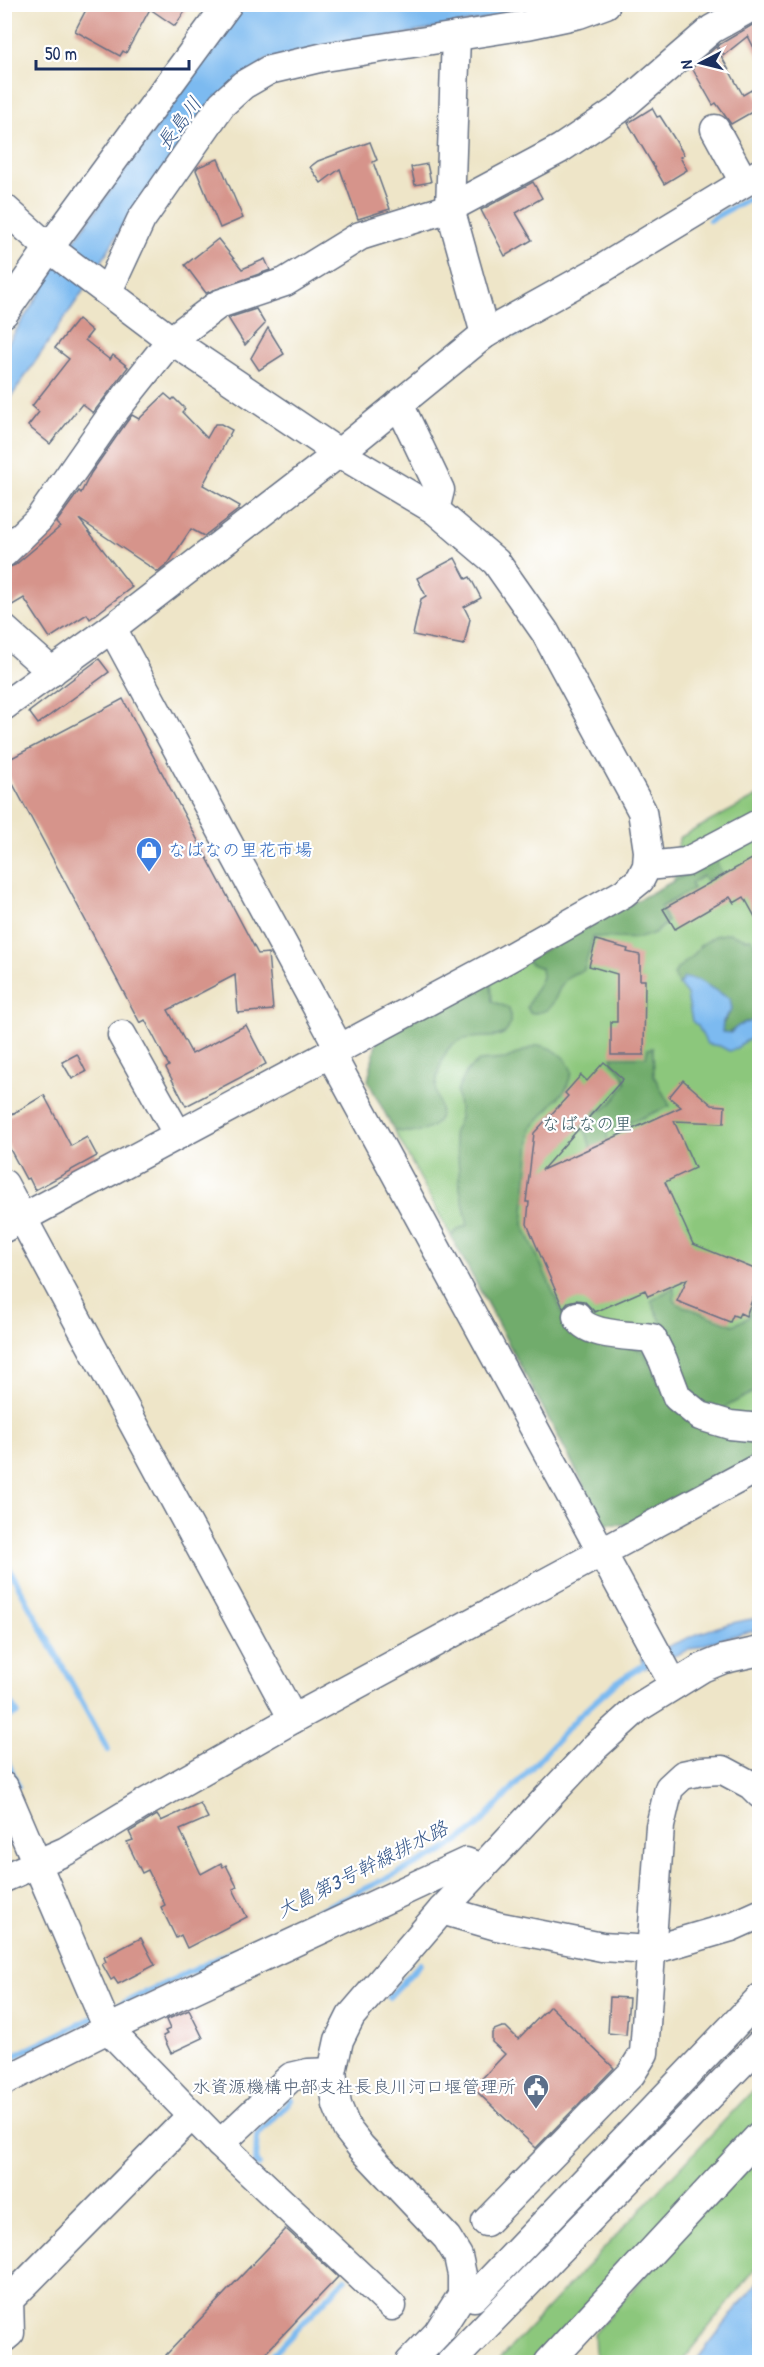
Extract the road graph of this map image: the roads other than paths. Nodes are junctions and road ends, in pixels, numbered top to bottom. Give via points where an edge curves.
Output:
1 (228, 4) edge
2 (606, 4) edge
3 (757, 4) edge
4 (456, 36) junction
5 (715, 129) dead end
6 (752, 177) edge
7 (4, 208) edge
8 (450, 208) junction
9 (49, 248) junction
10 (104, 288) junction
11 (4, 313) edge
12 (485, 334) junction
13 (171, 340) junction
14 (399, 404) junction
15 (339, 453) junction
16 (435, 510) junction
17 (4, 553) edge
18 (112, 628) junction
19 (4, 629) edge
20 (52, 672) junction
21 (4, 706) edge
22 (759, 823) edge
23 (647, 866) junction
24 (122, 1035) dead end
25 (334, 1050) junction
26 (178, 1135) junction
27 (4, 1184) edge
28 (14, 1223) edge
29 (577, 1316) dead end
30 (759, 1428) edge
31 (759, 1467) edge
32 (602, 1554) junction
33 (759, 1651) edge
34 (670, 1678) junction
35 (293, 1719) junction
36 (4, 1787) edge
37 (759, 1794) edge
38 (36, 1864) junction
39 (482, 1868) junction
40 (4, 1878) edge
41 (442, 1910) junction
42 (759, 1914) edge
43 (652, 1950) junction
44 (759, 1998) edge
45 (104, 2019) junction
46 (759, 2044) edge
47 (332, 2072) junction
48 (4, 2081) edge
49 (192, 2115) junction
50 (759, 2135) edge
51 (220, 2144) junction
52 (486, 2222) dead end
53 (474, 2296) dead end
54 (392, 2306) dead end
55 (4, 2338) edge
56 (410, 2362) edge
57 (451, 2362) edge
58 (549, 2362) edge

1 - 9 street
2 - 4 street via 579,14
3 - 8 street via 712,29 618,110 560,149
4 - 8 street
4 - 10 street via 324,57 268,70 243,85 222,104 141,220
5 - 6 street
6 - 12 street via 600,270
7 - 9 street
8 - 12 street
8 - 13 street via 360,236 285,282 219,304
9 - 10 street
9 - 11 street
10 - 13 street
12 - 14 street
13 - 15 street
13 - 17 street via 113,413 39,519
14 - 15 street
14 - 16 street via 440,490
15 - 16 street
15 - 18 street
16 - 23 street via 496,562 546,632 642,811
18 - 20 street
18 - 25 street
19 - 20 street
20 - 21 street
22 - 23 street via 686,862
23 - 25 street via 640,880 624,893
24 - 26 street
25 - 26 street
25 - 32 street
26 - 28 street
27 - 28 street
28 - 35 street
29 - 30 street via 588,1329 652,1338 677,1397 700,1416
31 - 32 street
32 - 34 street
32 - 35 street
33 - 34 street
34 - 39 street via 596,1746
35 - 38 street via 66,1851
36 - 38 street
37 - 43 street via 751,1785 723,1770 683,1775 669,1788 660,1826
38 - 40 street
38 - 45 street
39 - 41 street
39 - 45 street via 466,1862
41 - 43 street via 497,1926 602,1947
41 - 47 street via 351,2016 339,2040
42 - 43 street via 731,1927
43 - 52 street via 644,2053 631,2074
44 - 53 street
45 - 48 street
45 - 49 street
46 - 57 street
47 - 51 street via 291,2077
47 - 56 street via 337,2105 347,2129 447,2238 458,2256 462,2295 437,2334
49 - 51 street
49 - 55 street via 9,2300 10,2333
50 - 58 street
51 - 54 street

